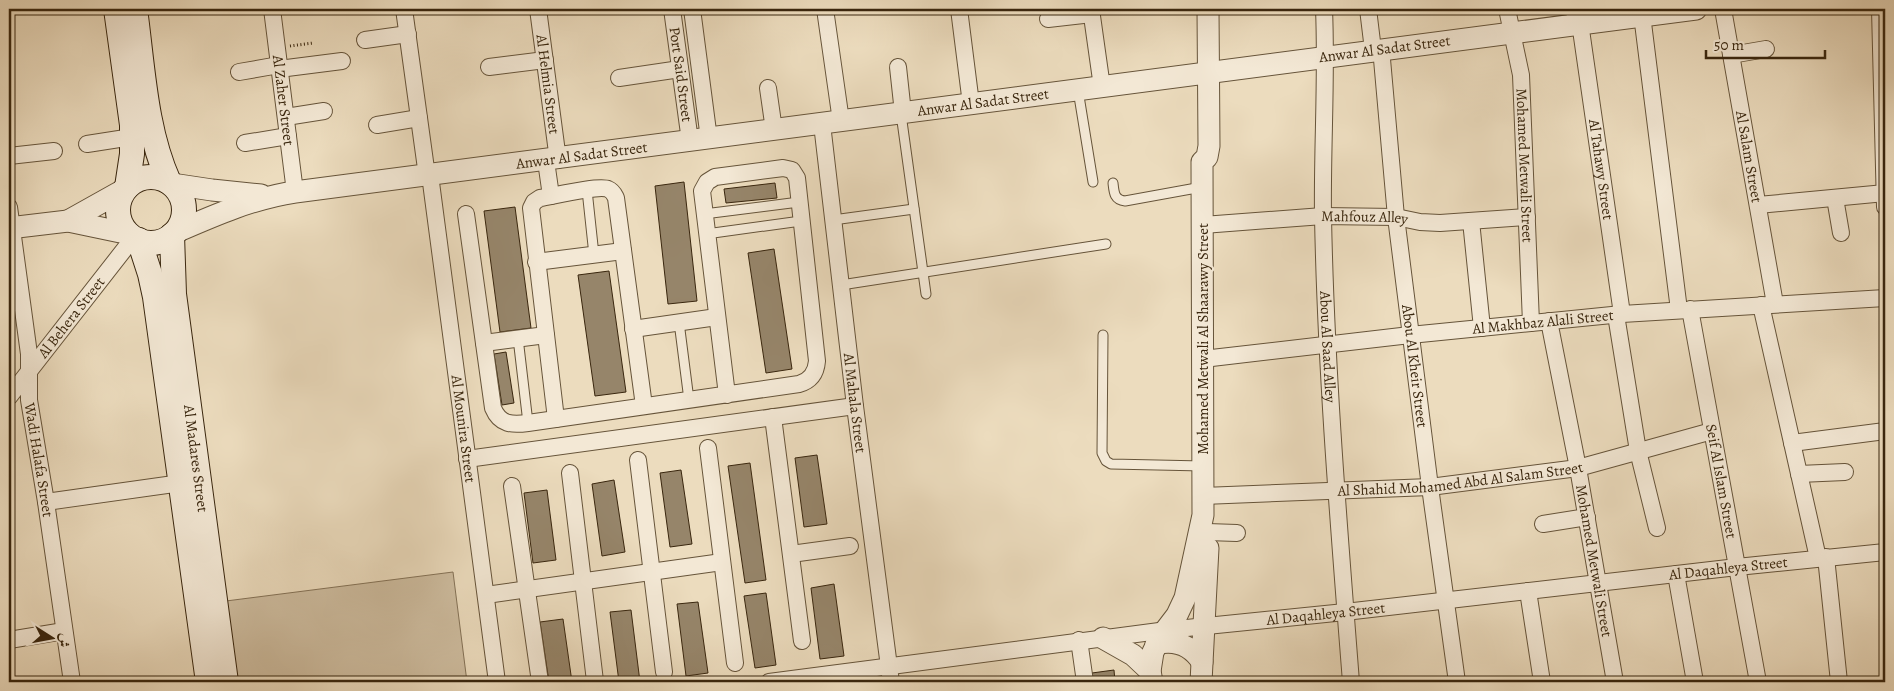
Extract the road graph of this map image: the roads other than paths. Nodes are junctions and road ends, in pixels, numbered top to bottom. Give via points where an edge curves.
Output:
1 (116, 9) edge
2 (135, 9) edge
3 (272, 9) edge
4 (404, 9) edge
5 (538, 9) edge
6 (672, 9) edge
7 (692, 9) edge
8 (826, 9) edge
9 (959, 9) edge
10 (1194, 9) edge
11 (1208, 9) edge
12 (1324, 9) edge
13 (1368, 9) edge
14 (1508, 9) edge
15 (1696, 9) edge
16 (1722, 9) edge
17 (1880, 9) edge
18 (1092, 12) edge
19 (1639, 13) edge
20 (1048, 19) dead end
21 (1577, 19) edge
22 (1511, 32) junction
23 (408, 34) junction
24 (365, 40) dead end
25 (1377, 49) junction
26 (1766, 49) dead end
27 (1731, 55) junction
28 (1326, 56) junction
29 (342, 60) dead end
30 (545, 60) junction
31 (278, 61) junction
32 (489, 67) dead end
33 (898, 67) dead end
34 (680, 70) junction
35 (239, 72) dead end
36 (1202, 73) junction
37 (619, 78) dead end
38 (1102, 87) junction
39 (768, 88) dead end
40 (1078, 90) junction
41 (971, 104) junction
42 (1884, 109) edge
43 (324, 111) dead end
44 (902, 113) junction
45 (286, 117) junction
46 (419, 118) junction
47 (831, 122) junction
48 (377, 125) dead end
49 (774, 130) junction
50 (288, 136) junction
51 (132, 137) junction
52 (699, 140) junction
53 (245, 143) dead end
54 (87, 144) dead end
55 (54, 151) dead end
56 (9, 156) edge
57 (552, 160) junction
58 (428, 176) junction
59 (1093, 182) dead end
60 (171, 183) junction
61 (1113, 183) dead end
62 (1202, 187) junction
63 (127, 188) junction
64 (587, 190) junction
65 (295, 192) junction
66 (1885, 193) edge
67 (272, 196) junction
68 (551, 196) junction
69 (1835, 198) junction
70 (799, 202) junction
71 (1758, 205) junction
72 (9, 207) edge
73 (1885, 207) edge
74 (914, 209) junction
75 (466, 214) dead end
76 (704, 214) junction
77 (1323, 216) junction
78 (1396, 217) junction
79 (1527, 217) junction
80 (68, 220) junction
81 (833, 220) junction
82 (801, 221) junction
83 (1471, 221) junction
84 (1203, 225) junction
85 (10, 228) edge
86 (174, 233) junction
87 (1841, 233) dead end
88 (706, 234) junction
89 (134, 237) junction
90 (1106, 244) dead end
91 (623, 251) junction
92 (594, 255) junction
93 (536, 262) junction
94 (923, 272) junction
95 (841, 285) junction
96 (926, 294) dead end
97 (1885, 298) edge
98 (1768, 304) junction
99 (1685, 309) junction
100 (1619, 314) junction
101 (717, 317) junction
102 (1549, 321) junction
103 (679, 322) junction
104 (1531, 323) junction
105 (1482, 328) junction
106 (633, 329) junction
107 (546, 335) junction
108 (1103, 335) dead end
109 (1410, 335) junction
110 (518, 338) junction
111 (484, 343) junction
112 (1328, 344) junction
113 (1202, 358) junction
114 (29, 371) junction
115 (9, 374) edge
116 (727, 395) junction
117 (9, 397) edge
118 (696, 399) junction
119 (644, 406) junction
120 (855, 406) junction
121 (773, 417) junction
122 (556, 419) junction
123 (528, 422) junction
124 (707, 426) junction
125 (1712, 431) junction
126 (1885, 431) edge
127 (1792, 443) junction
128 (708, 448) dead end
129 (1638, 451) junction
130 (467, 459) junction
131 (638, 460) dead end
132 (1203, 466) junction
133 (1578, 468) junction
134 (1845, 472) dead end
135 (570, 473) dead end
136 (1799, 474) junction
137 (181, 483) junction
138 (512, 486) dead end
139 (1430, 487) junction
140 (1337, 492) junction
141 (46, 502) junction
142 (1204, 514) junction
143 (1587, 517) junction
144 (1543, 524) dead end
145 (1657, 528) dead end
146 (1237, 533) dead end
147 (850, 546) dead end
148 (1885, 552) edge
149 (791, 554) junction
150 (1822, 557) junction
151 (722, 562) junction
152 (1737, 567) junction
153 (652, 572) junction
154 (1676, 574) junction
155 (583, 581) junction
156 (1598, 583) junction
157 (526, 589) junction
158 (1528, 591) junction
159 (486, 595) junction
160 (1446, 601) junction
161 (1346, 612) junction
162 (1204, 626) junction
163 (64, 631) junction
164 (1161, 637) junction
165 (1103, 638) junction
166 (9, 640) edge
167 (1079, 640) junction
168 (802, 641) dead end
169 (735, 663) dead end
170 (664, 672) dead end
171 (1201, 672) edge
172 (890, 674) edge
173 (1151, 676) edge
174 (596, 681) dead end
175 (72, 682) edge
176 (208, 682) edge
177 (226, 682) edge
178 (497, 682) edge
179 (540, 682) edge
180 (769, 682) edge
181 (1085, 682) edge
182 (1351, 682) edge
183 (1457, 682) edge
184 (1542, 682) edge
185 (1615, 682) edge
186 (1695, 682) edge
187 (1758, 682) edge
188 (1840, 682) edge

1 - 51 main road
2 - 60 main road via 150,121
3 - 31 street, Al Zaher Street
4 - 23 street, Al Mounira Street
5 - 30 street, Al Helmia Street
6 - 34 street, Port Said Street
7 - 52 street, Port Said Street
8 - 47 street, Al Mahala Street
9 - 41 street
10 - 36 street, Mohamed Metwali Al Shaarawy Street
11 - 36 street, Mohamed Metwali Al Shaarawy Street
12 - 28 street, Abou Al Saad Alley
13 - 25 street, Abou Al Kheir Street
14 - 22 street, Mohamed Metwali Street
15 - 19 street, Anwar Al Sadat Street
16 - 27 street, Al Salam Street
17 - 42 street
18 - 20 street
18 - 38 street
19 - 21 street, Anwar Al Sadat Street
19 - 99 street, Seif Al Islam Street
21 - 22 street, Anwar Al Sadat Street
21 - 100 street, Al Tahawy Street
22 - 25 street, Anwar Al Sadat Street
22 - 79 street, Mohamed Metwali Street via 1521,75
23 - 24 street
23 - 46 street, Al Mounira Street
25 - 28 street, Anwar Al Sadat Street
25 - 78 street, Abou Al Kheir Street
26 - 27 street
27 - 71 street, Al Salam Street
28 - 36 street, Anwar Al Sadat Street
28 - 77 street, Abou Al Saad Alley
29 - 31 street
30 - 32 street
30 - 57 street, Al Helmia Street
31 - 35 street
31 - 45 street, Al Zaher Street
33 - 44 street
34 - 37 street
34 - 52 street, Port Said Street
36 - 38 street, Anwar Al Sadat Street
36 - 62 street, Mohamed Metwali Al Shaarawy Street via 1208,150 1202,162
38 - 40 street, Anwar Al Sadat Street
39 - 49 street
40 - 41 street, Anwar Al Sadat Street
40 - 59 lane
41 - 44 street, Anwar Al Sadat Street
42 - 66 street
43 - 45 street
44 - 47 street, Anwar Al Sadat Street
44 - 74 lane
45 - 50 street, Al Zaher Street
46 - 48 street
46 - 58 street, Al Mounira Street
47 - 49 street, Anwar Al Sadat Street
47 - 81 street, Al Mahala Street
49 - 52 street, Anwar Al Sadat Street
50 - 53 street
50 - 65 street, Al Zaher Street
51 - 54 street
51 - 63 main road
52 - 57 street, Anwar Al Sadat Street
55 - 56 street
57 - 58 street, Anwar Al Sadat Street
57 - 68 street, Al Helmia Street
58 - 65 street, Anwar Al Sadat Street
58 - 130 street, Al Mounira Street
60 - 63 main road via 148,177
60 - 67 street, Anwar Al Sadat Street
60 - 86 main road via 182,198 184,207 184,216
61 - 62 lane via 1114,195 1125,201
62 - 84 street, Mohamed Metwali Al Shaarawy Street
63 - 80 street
63 - 89 main road via 122,195 120,220
64 - 68 street
64 - 91 street via 607,188 614,194
64 - 92 lane
65 - 67 street, Anwar Al Sadat Street
66 - 69 street
66 - 73 street
67 - 86 street, Anwar Al Sadat Street
68 - 93 street via 537,199 531,208
69 - 71 street
69 - 87 street
70 - 76 lane
70 - 76 street via 796,175 792,170 783,168 710,179 702,191
70 - 82 street
71 - 98 street, Al Salam Street
72 - 85 street, Wadi Halafa Street
74 - 81 lane
74 - 94 lane
75 - 111 street
76 - 88 street
77 - 78 street, Mahfouz Alley
77 - 84 street, Mahfouz Alley
77 - 112 street, Abou Al Saad Alley
78 - 83 street, Mahfouz Alley via 1420,222
78 - 109 street, Abou Al Kheir Street
79 - 83 street, Mahfouz Alley
79 - 104 street, Mohamed Metwali Street
80 - 85 street
80 - 89 street
81 - 95 street, Al Mahala Street
82 - 88 lane
82 - 116 street via 817,361 815,371 808,380 799,384
83 - 105 street
84 - 113 street, Mohamed Metwali Al Shaarawy Street
85 - 114 street, Wadi Halafa Street
86 - 89 main road via 160,242 146,242
86 - 177 main road, Al Madares Street via 174,294
88 - 101 street
89 - 114 street, Al Behera Street
89 - 137 main road, Al Madares Street via 147,263 155,297
90 - 94 lane
91 - 92 street
91 - 106 street
92 - 93 street
93 - 107 street
94 - 95 lane
94 - 96 lane
95 - 120 street, Al Mahala Street
97 - 98 street, Al Makhbaz Alali Street
98 - 99 street, Al Makhbaz Alali Street
98 - 127 street, Al Salam Street
99 - 100 street, Al Makhbaz Alali Street
99 - 125 street, Seif Al Islam Street
100 - 102 street, Al Makhbaz Alali Street
100 - 129 street, Al Tahawy Street
101 - 103 street
101 - 116 street
102 - 104 street, Al Makhbaz Alali Street
102 - 133 street, Mohamed Metwali Street
103 - 106 street
103 - 118 lane
104 - 105 street, Al Makhbaz Alali Street
105 - 109 street, Al Makhbaz Alali Street
106 - 119 street
107 - 110 street
107 - 122 street
108 - 132 lane via 1102,453 1106,461 1110,464
109 - 112 street, Al Makhbaz Alali Street
109 - 139 street, Abou Al Kheir Street
110 - 111 street
110 - 123 lane
111 - 123 street via 495,414 510,424
112 - 113 street, Al Makhbaz Alali Street
112 - 140 street, Abou Al Saad Alley
113 - 132 street, Mohamed Metwali Al Shaarawy Street
114 - 115 street
114 - 117 street, Al Behera Street
114 - 141 street, Wadi Halafa Street via 28,400
116 - 118 street
118 - 119 street
118 - 124 street
119 - 122 street
120 - 121 street
120 - 172 street, Al Mahala Street
121 - 124 street
121 - 149 street
122 - 123 street
124 - 130 street
125 - 129 street, Al Shahid Mohamed Abd Al Salam Street
125 - 152 street, Seif Al Islam Street
126 - 127 street
127 - 136 street, Al Salam Street
128 - 151 street
129 - 133 street, Al Shahid Mohamed Abd Al Salam Street
129 - 145 street, Al Tahawy Street
130 - 159 street, Al Mounira Street
131 - 153 street
132 - 142 street, Mohamed Metwali Al Shaarawy Street
133 - 139 street, Al Shahid Mohamed Abd Al Salam Street
133 - 143 street, Mohamed Metwali Street
134 - 136 street
135 - 155 street
136 - 150 street, Al Salam Street
137 - 141 street
137 - 176 main road, Al Madares Street
138 - 157 street
139 - 140 street, Al Shahid Mohamed Abd Al Salam Street
139 - 160 street, Abou Al Kheir Street
140 - 142 street, Al Shahid Mohamed Abd Al Salam Street
140 - 161 street, Abou Al Saad Alley
141 - 163 street, Wadi Halafa Street
142 - 146 street
142 - 162 street, Mohamed Metwali Al Shaarawy Street
142 - 164 street, Mohamed Metwali Al Shaarawy Street via 1185,598
143 - 144 street
143 - 156 street, Mohamed Metwali Street
147 - 149 street
148 - 150 street, Al Daqahleya Street
149 - 168 street
150 - 152 street, Al Daqahleya Street
150 - 188 street, Al Salam Street
151 - 153 street
151 - 169 street
152 - 154 street, Al Daqahleya Street
152 - 187 street, Seif Al Islam Street
153 - 155 street
153 - 170 street
154 - 156 street, Al Daqahleya Street
154 - 186 street
155 - 157 street
155 - 174 street
156 - 158 street, Al Daqahleya Street
156 - 185 street, Mohamed Metwali Street
157 - 159 street
157 - 179 street
158 - 160 street, Al Daqahleya Street
158 - 184 street
159 - 178 street, Al Mounira Street
160 - 161 street, Al Daqahleya Street
160 - 183 street, Abou Al Kheir Street
161 - 162 street, Al Daqahleya Street
161 - 182 street, Abou Al Saad Alley
162 - 164 street, Al Daqahleya Street
162 - 171 street, Mohamed Metwali Al Shaarawy Street
163 - 166 street
163 - 175 street, Wadi Halafa Street
164 - 165 street, Al Daqahleya Street
164 - 171 street via 1164,642 1179,643 1193,650
164 - 173 street, Mohamed Metwali Al Shaarawy Street via 1151,661
165 - 167 street, Al Daqahleya Street
165 - 173 street via 1133,655
167 - 172 street, Al Daqahleya Street
167 - 181 street
172 - 180 street, Al Daqahleya Street

